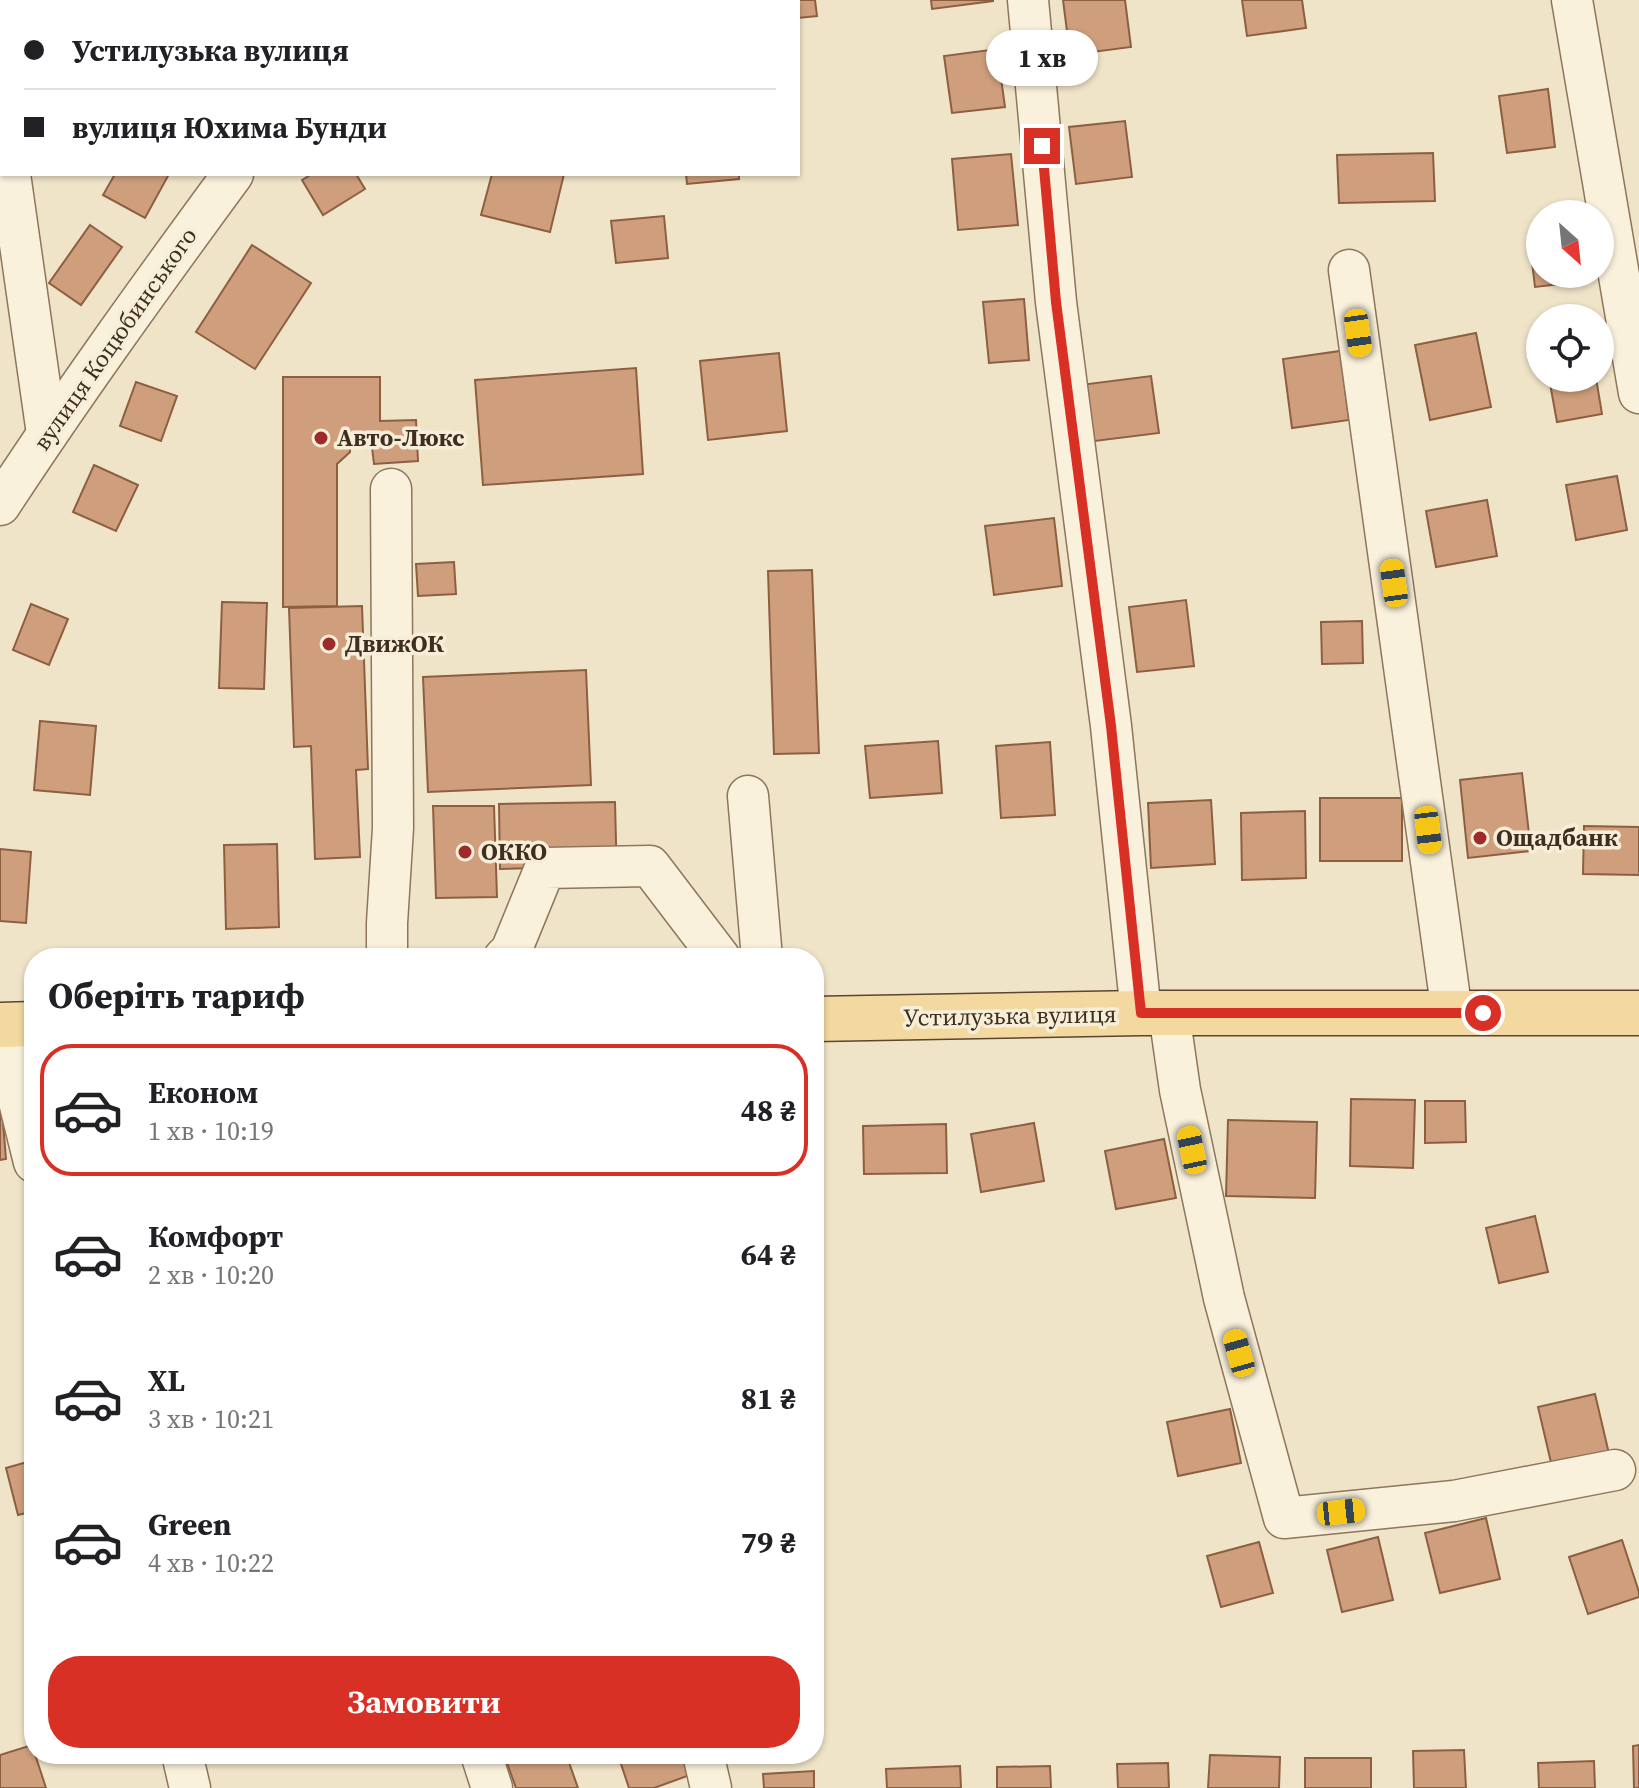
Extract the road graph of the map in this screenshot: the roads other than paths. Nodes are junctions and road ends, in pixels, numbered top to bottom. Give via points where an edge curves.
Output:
1 (1028, 0) edge
2 (1572, 0) edge
3 (10, 176) edge
4 (245, 176) edge
5 (224, 186) edge
6 (1349, 270) dead end
7 (1639, 393) edge
8 (47, 434) junction
9 (391, 489) dead end
10 (0, 505) edge
11 (748, 796) dead end
12 (387, 948) edge
13 (512, 948) edge
14 (712, 948) edge
15 (761, 948) edge
16 (1155, 1013) junction
17 (1452, 1013) junction
18 (1639, 1013) edge
19 (824, 1019) edge
20 (24, 1024) edge
21 (0, 1025) edge
22 (24, 1122) edge
23 (1615, 1470) dead end
24 (184, 1764) edge
25 (484, 1764) edge
26 (705, 1764) edge
27 (190, 1788) edge
28 (492, 1788) edge
29 (711, 1788) edge

1 - 16 street via 1056,302
2 - 7 street
3 - 8 street
4 - 5 street, вулиця Коцюбинського
5 - 8 street, вулиця Коцюбинського
6 - 17 street
8 - 10 street, вулиця Коцюбинського
9 - 12 street via 393,828
11 - 15 street
13 - 14 street via 545,868 650,866
16 - 17 main road, Устилузька вулиця
16 - 19 main road, Устилузька вулиця
16 - 23 street via 1180,1090 1224,1298 1284,1518 1454,1501
17 - 18 main road, Устилузька вулиця
20 - 21 main road
21 - 22 street
24 - 27 street
25 - 28 street
26 - 29 street

